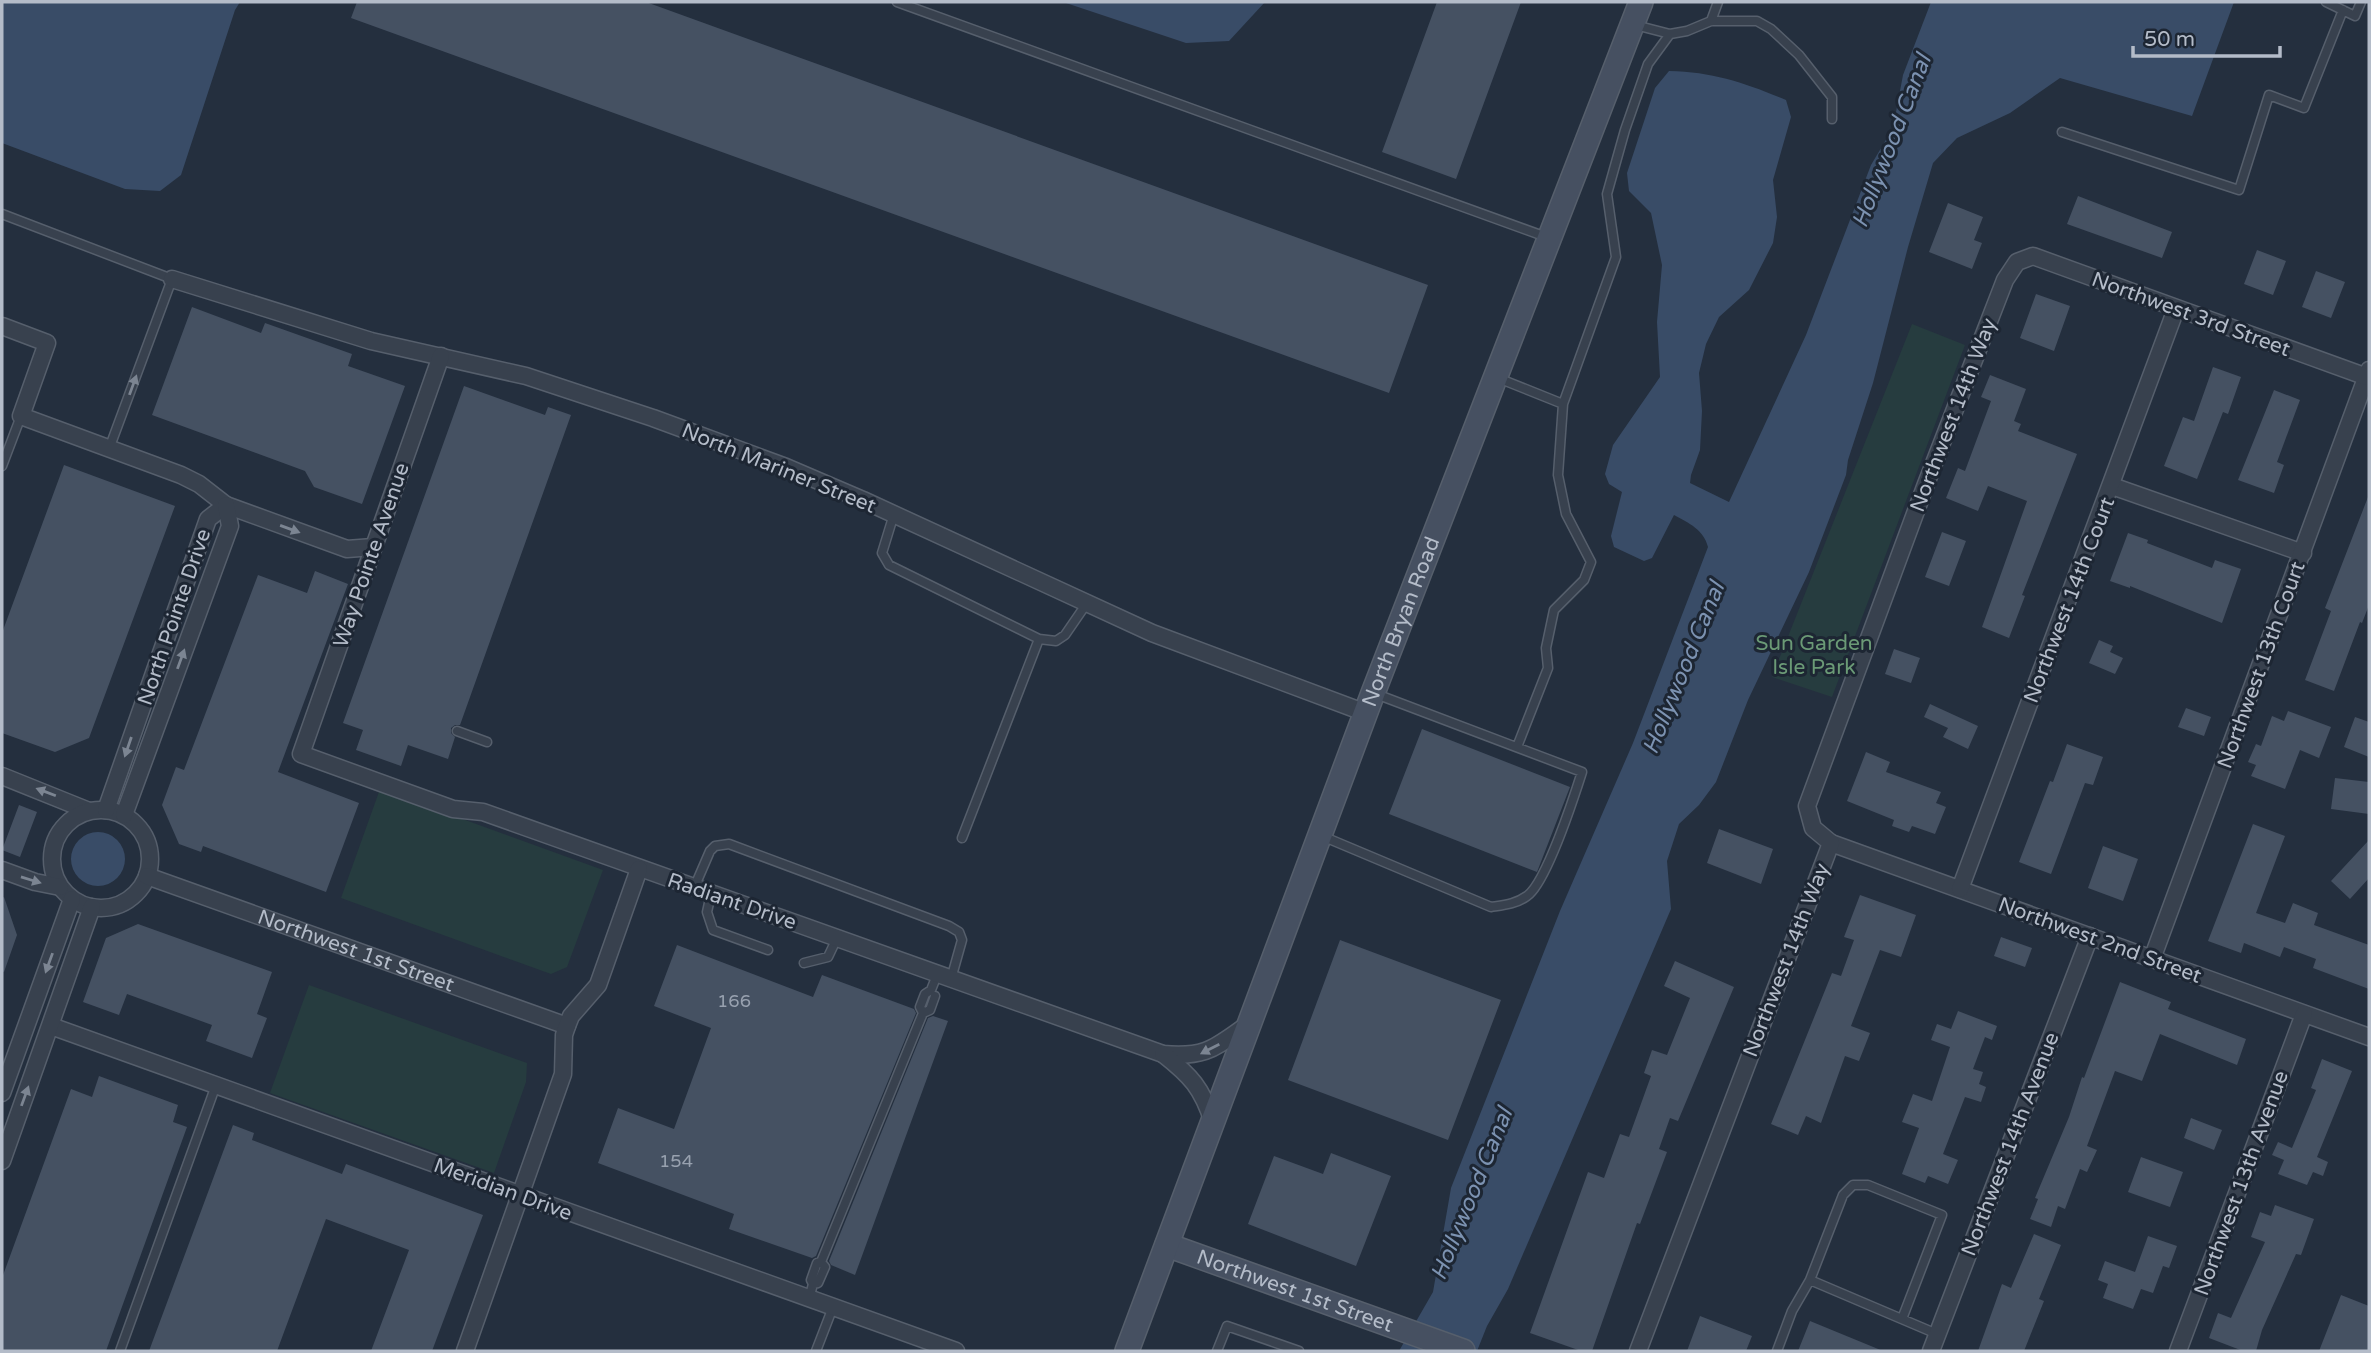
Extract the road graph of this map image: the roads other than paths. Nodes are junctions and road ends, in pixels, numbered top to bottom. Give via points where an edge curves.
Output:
1 (897, 2) edge
2 (1641, 2) edge
3 (1718, 2) edge
4 (2326, 2) edge
5 (2361, 2) edge
6 (2343, 10) junction
7 (1712, 21) junction
8 (1632, 24) junction
9 (1670, 34) junction
10 (1832, 119) dead end
11 (2062, 132) dead end
12 (2, 214) edge
13 (1549, 238) junction
14 (2017, 262) joint
15 (172, 279) junction
16 (2176, 309) junction
17 (2, 326) edge
18 (441, 356) junction
19 (2368, 374) edge
20 (1496, 377) junction
21 (1563, 404) junction
22 (21, 416) junction
23 (109, 449) junction
24 (2, 466) edge
25 (2112, 486) junction
26 (226, 505) junction
27 (894, 514) junction
28 (373, 547) junction
29 (2303, 553) junction
30 (1087, 603) junction
31 (1039, 639) junction
32 (1369, 703) junction
33 (457, 732) dead end
34 (487, 742) dead end
35 (1517, 747) junction
36 (301, 754) joint
37 (2, 776) edge
38 (97, 810) junction
39 (124, 815) junction
40 (1321, 835) junction
41 (962, 838) dead end
42 (1831, 844) junction
43 (639, 869) junction
44 (2, 870) edge
45 (147, 876) junction
46 (694, 888) junction
47 (1960, 890) junction
48 (66, 893) junction
49 (711, 894) junction
50 (92, 907) junction
51 (2090, 936) junction
52 (838, 938) junction
53 (768, 950) dead end
54 (2152, 959) junction
55 (804, 963) dead end
56 (944, 977) junction
57 (2304, 1014) junction
58 (1250, 1023) junction
59 (51, 1026) junction
60 (567, 1026) junction
61 (2369, 1037) edge
62 (1163, 1054) junction
63 (216, 1085) junction
64 (2, 1093) edge
65 (1213, 1122) junction
66 (2, 1160) edge
67 (520, 1196) junction
68 (1167, 1245) junction
69 (1810, 1280) junction
70 (811, 1292) junction
71 (833, 1307) junction
72 (1902, 1319) junction
73 (1937, 1334) junction
74 (120, 1351) edge
75 (465, 1351) edge
76 (816, 1351) edge
77 (956, 1351) edge
78 (1127, 1351) edge
79 (1217, 1351) edge
80 (1299, 1351) edge
81 (1463, 1351) edge
82 (1638, 1351) edge
83 (1777, 1351) edge
84 (1931, 1351) edge
85 (2178, 1351) edge

1 - 13 lane
2 - 8 street, North Bryan Road
3 - 7 lane
4 - 6 lane
5 - 6 lane via 2355,16
6 - 11 lane via 2304,108 2269,95 2239,190
7 - 9 lane
7 - 10 lane via 1756,21 1771,29 1832,97
8 - 9 lane
8 - 13 street, North Bryan Road
9 - 21 lane via 1648,64 1625,130 1607,194 1616,257
12 - 15 lane
13 - 20 street, North Bryan Road
14 - 16 street, Northwest 3rd Street via 2033,256
14 - 42 street, Northwest 14th Way via 2005,280 1931,471 1807,806 1814,828
15 - 18 street, North Mariner Street via 371,341
23 -> 15 lane
16 - 19 street, Northwest 3rd Street
16 - 25 street, Northwest 14th Court
17 - 22 street via 47,343
18 - 27 street, North Mariner Street via 526,376 653,418 786,467
18 - 28 street, Way Pointe Avenue
19 - 29 street, Northwest 13th Court
20 - 21 lane
20 - 32 street, North Bryan Road
21 - 35 lane via 1558,475 1566,514 1591,562 1584,580 1554,610 1546,648 1548,668
22 - 23 street
22 - 24 lane
23 - 26 street via 181,475
25 - 29 street
25 - 47 street, Northwest 14th Court
26 -> 28 street via 347,549
26 -> 38 street, North Pointe Drive via 208,519
39 -> 26 street, North Pointe Drive via 230,526
27 - 30 street, North Mariner Street
27 - 31 lane via 882,553 889,565
28 - 36 street, Way Pointe Avenue
29 - 54 street, Northwest 13th Court
30 - 31 lane via 1065,635 1056,641
30 - 32 street, North Mariner Street via 1152,634
31 - 41 lane
32 - 35 lane
32 - 40 street, North Bryan Road
33 - 34 lane
35 - 40 lane via 1582,772 1548,863 1530,895 1513,904 1491,907
36 - 43 street, Radiant Drive via 453,809 483,812
38 -> 37 street
38 - 39 street
38 - 48 street via 74,817 54,841 53,873
39 - 45 street via 144,835 149,848
40 - 58 street, North Bryan Road
42 - 47 street, Northwest 2nd Street
42 - 82 street, Northwest 14th Way
43 - 46 street, Radiant Drive
43 - 60 street via 598,985
44 -> 48 street
45 - 50 street via 141,888 119,905
45 - 60 street, Northwest 1st Street
46 - 49 street, Radiant Drive
46 - 56 lane via 710,851 729,844 959,932 962,940
47 - 51 street, Northwest 2nd Street
48 - 50 street
48 -> 64 street
49 - 52 street, Radiant Drive
49 - 53 lane via 707,912 713,930
50 - 59 street
51 - 54 street, Northwest 2nd Street
51 - 73 street, Northwest 14th Avenue
52 - 55 lane via 828,957
52 - 56 street, Radiant Drive
54 - 57 street, Northwest 2nd Street
56 - 62 street, Radiant Drive
56 - 70 lane via 933,993 925,994 920,1007 923,1013 821,1262 825,1267
57 - 61 street, Northwest 2nd Street
57 - 85 street, Northwest 13th Avenue
58 -> 62 street, Radiant Drive via 1203,1054
58 - 65 street, North Bryan Road
59 - 63 street, Meridian Drive
66 -> 59 street
60 - 67 street via 563,1074
62 - 65 street, Radiant Drive via 1199,1087
63 - 67 street, Meridian Drive
63 - 74 lane
65 - 68 street, North Bryan Road
67 - 70 street, Meridian Drive
67 - 75 street
68 - 78 street, North Bryan Road
68 - 81 street, Northwest 1st Street
69 - 72 lane
69 - 72 lane via 1843,1195 1853,1185 1868,1185 1942,1215
69 - 83 lane
70 - 71 street, Meridian Drive
71 - 76 lane
71 - 77 street, Meridian Drive
72 - 73 lane
73 - 84 street, Northwest 14th Avenue
79 - 80 lane via 1227,1326

